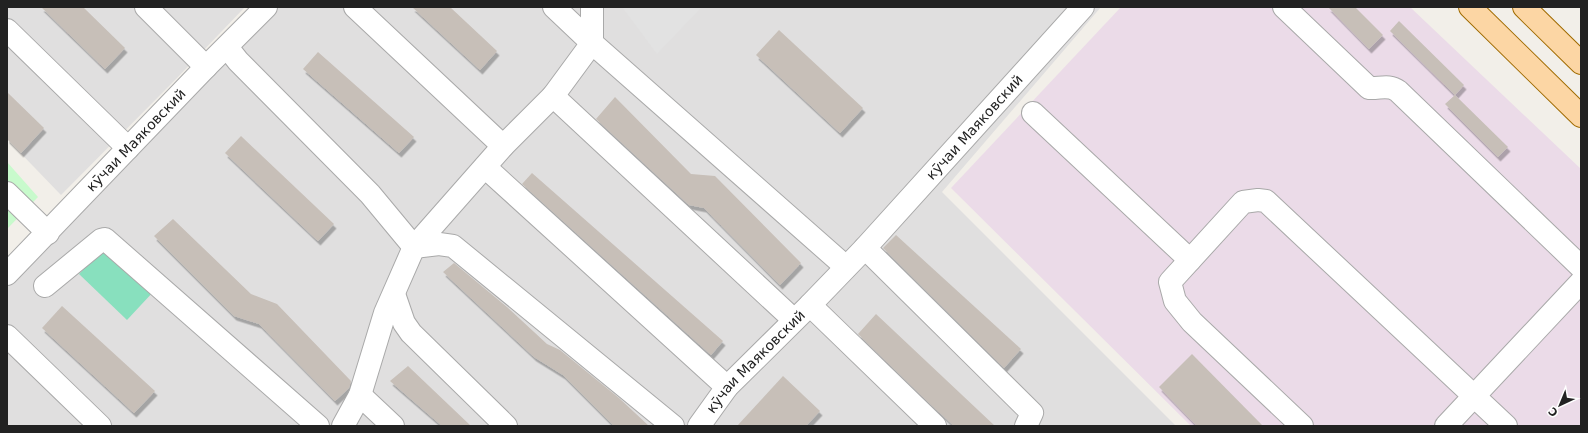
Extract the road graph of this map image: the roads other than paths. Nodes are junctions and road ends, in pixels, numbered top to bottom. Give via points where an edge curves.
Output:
1 (146, 7) edge
2 (266, 7) edge
3 (354, 7) edge
4 (554, 7) edge
5 (592, 7) edge
6 (1083, 7) edge
7 (1284, 7) edge
8 (1470, 7) edge
9 (1524, 7) edge
10 (7, 30) edge
11 (592, 43) junction
12 (227, 47) junction
13 (1581, 63) edge
14 (206, 67) junction
15 (553, 96) junction
16 (1033, 113) dead end
17 (1581, 116) edge
18 (503, 146) junction
19 (128, 148) junction
20 (485, 167) junction
21 (7, 193) edge
22 (48, 233) junction
23 (414, 247) junction
24 (865, 248) junction
25 (1190, 260) junction
26 (1581, 266) edge
27 (846, 267) junction
28 (7, 274) edge
29 (1581, 282) edge
30 (46, 286) dead end
31 (394, 294) junction
32 (810, 304) junction
33 (794, 320) junction
34 (7, 336) edge
35 (727, 387) junction
36 (360, 395) junction
37 (1475, 396) junction
38 (100, 426) edge
39 (318, 426) edge
40 (343, 426) edge
41 (393, 426) edge
42 (506, 426) edge
43 (673, 426) edge
44 (699, 426) edge
45 (935, 426) edge
46 (1026, 426) edge
47 (1302, 426) edge
48 (1446, 426) edge
49 (1506, 426) edge

1 - 14 street
2 - 12 street, кӯчаи Маяковский
3 - 18 street
4 - 11 street
5 - 11 street
6 - 24 street, кӯчаи Маяковский
7 - 26 street via 1369,88 1394,88
8 - 17 main road
9 - 13 main road
10 - 19 street
11 - 15 street
11 - 27 street
12 - 14 street, кӯчаи Маяковский
12 - 23 street via 370,194
14 - 19 street, кӯчаи Маяковский
15 - 18 street
15 - 33 street
16 - 25 street
18 - 20 street
19 - 22 street, кӯчаи Маяковский
20 - 23 street
20 - 35 street
21 - 22 street
22 - 28 street, кӯчаи Маяковский
23 - 31 street
23 - 43 street via 439,244 453,246
24 - 27 street, кӯчаи Маяковский
24 - 46 street via 1032,413
25 - 37 street via 1243,202 1266,200
25 - 47 street via 1170,282 1175,301 1192,322
27 - 32 street, кӯчаи Маяковский
29 - 37 street
30 - 39 street via 105,239
31 - 36 street via 385,312
31 - 42 street via 404,323 411,333
32 - 33 street, кӯчаи Маяковский
32 - 45 street
33 - 35 street, кӯчаи Маяковский
34 - 38 street
35 - 44 street, кӯчаи Маяковский
36 - 40 street
36 - 41 street
37 - 48 street
37 - 49 street

